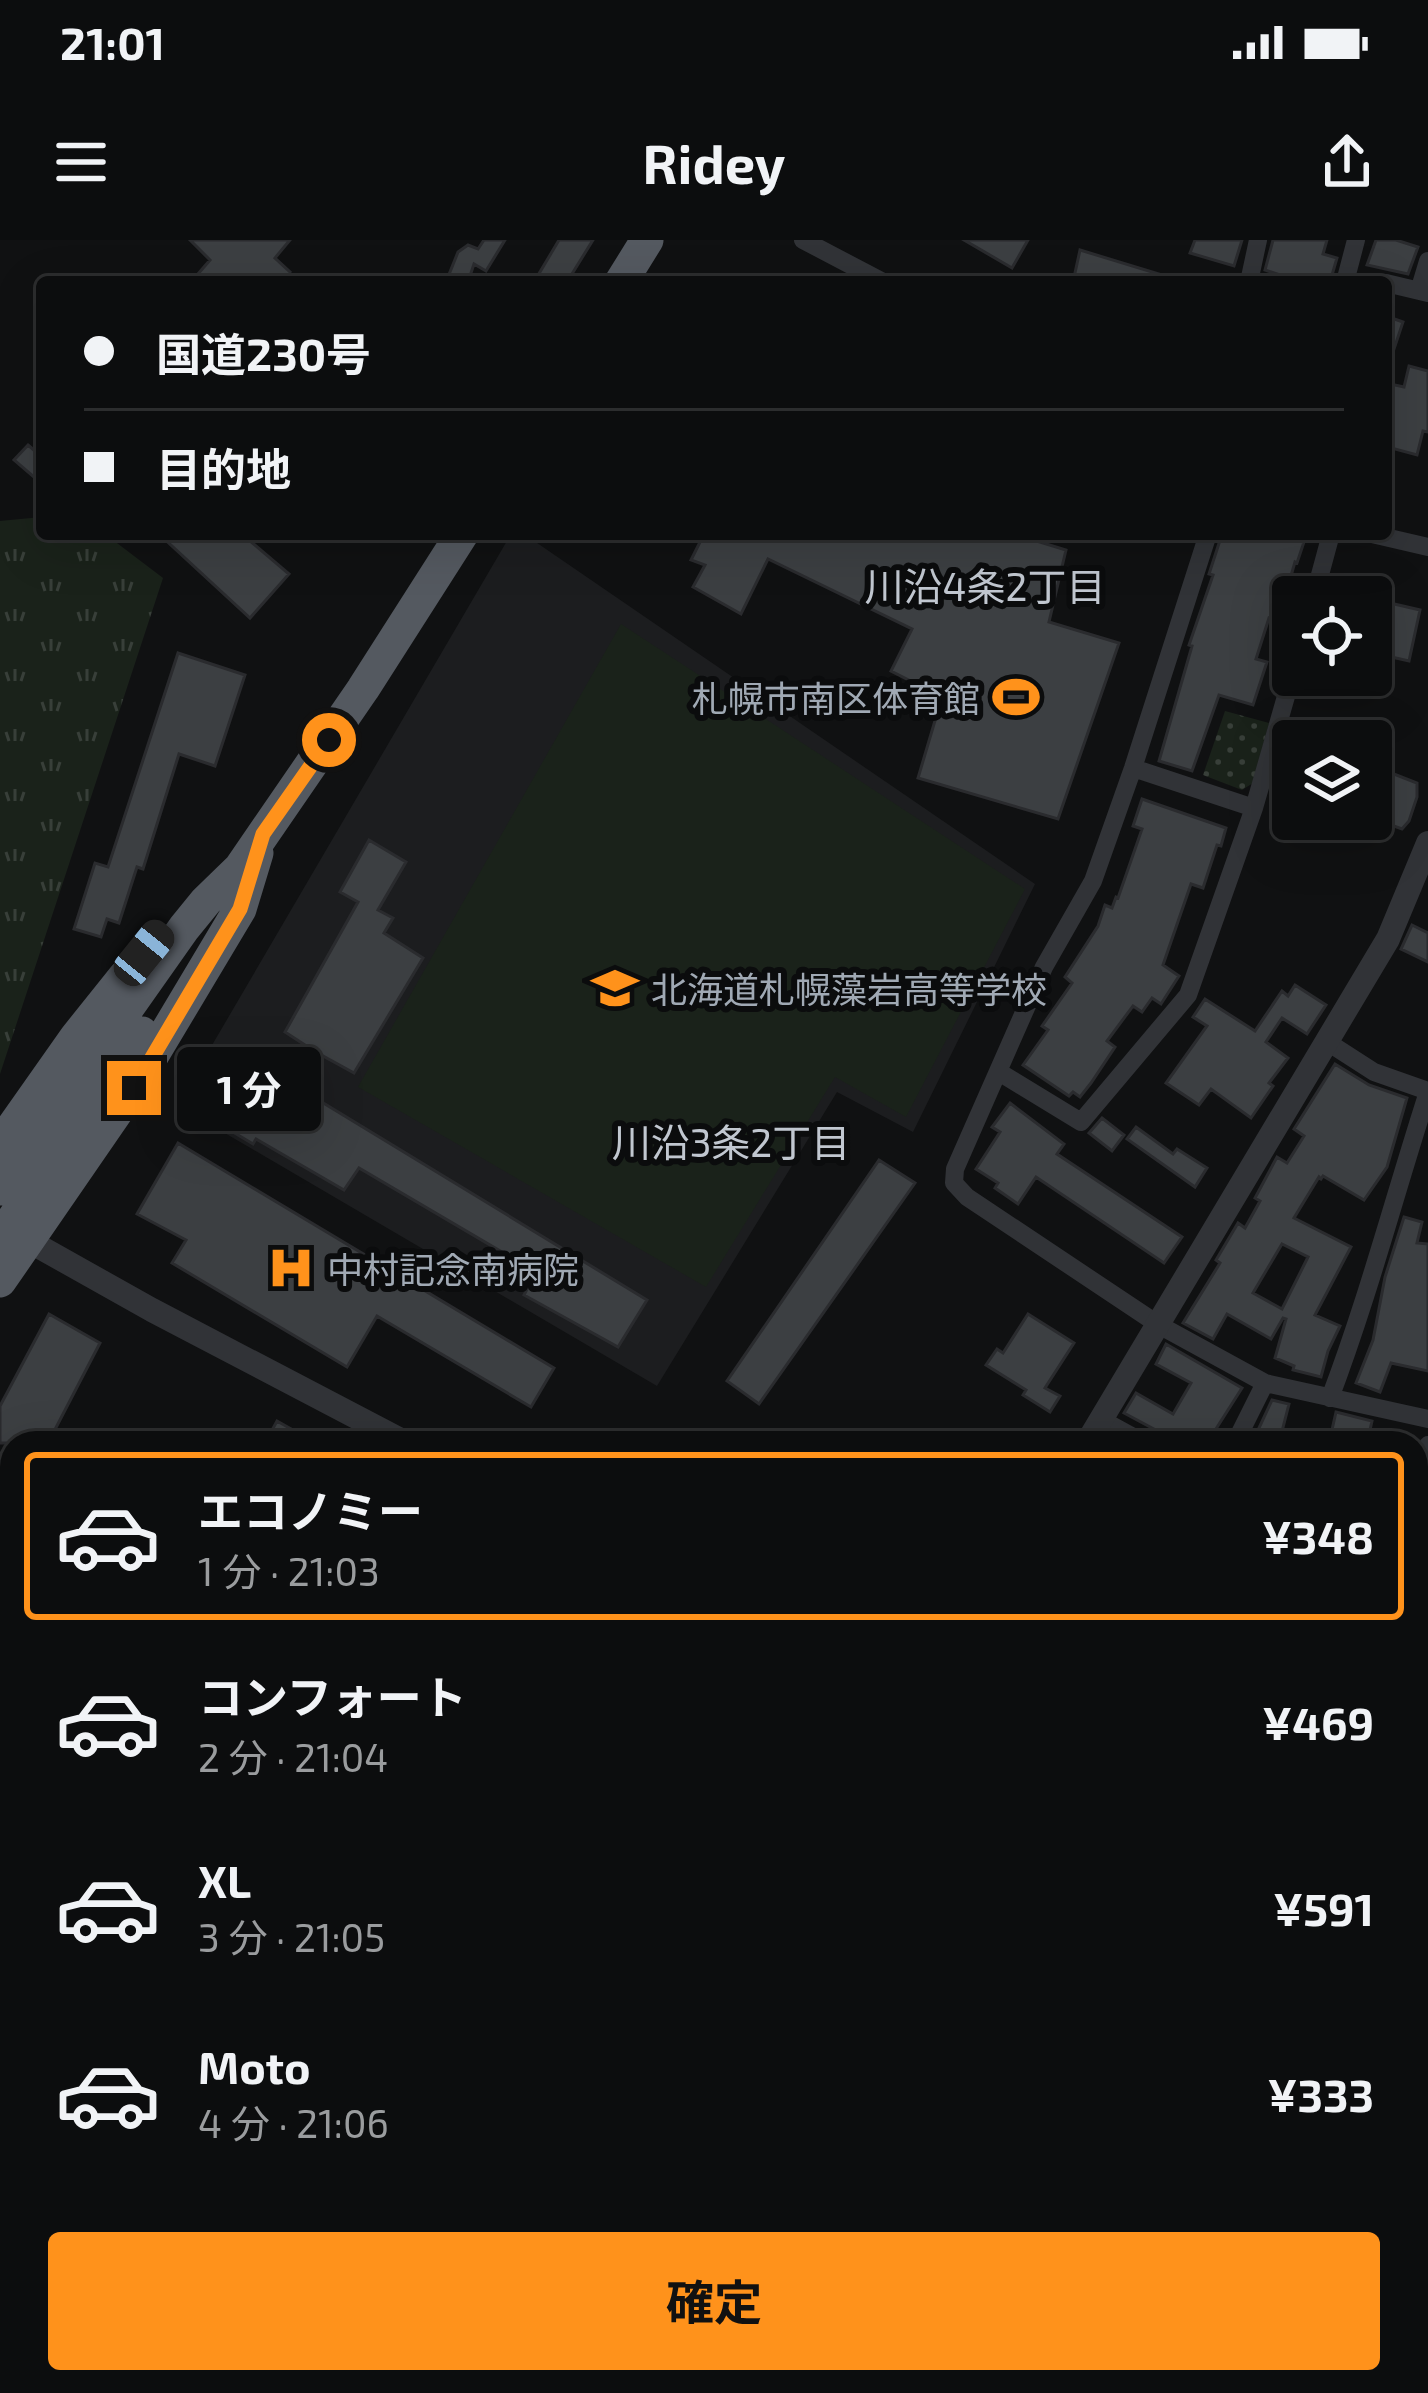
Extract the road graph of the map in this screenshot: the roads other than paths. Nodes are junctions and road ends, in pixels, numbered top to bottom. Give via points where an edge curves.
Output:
1 (647, 240) edge
2 (803, 240) edge
3 (1258, 240) edge
4 (1356, 240) edge
5 (1428, 261) edge
6 (625, 276) edge
7 (872, 276) edge
8 (1250, 276) edge
9 (1347, 276) edge
10 (1392, 285) edge
11 (1424, 292) edge
12 (1392, 539) edge
13 (458, 540) edge
14 (1206, 540) edge
15 (1328, 540) edge
16 (1428, 547) edge
17 (1319, 576) edge
18 (1286, 696) edge
19 (1133, 768) junction
20 (1254, 808) junction
21 (263, 834) junction
22 (1428, 843) edge
23 (240, 868) junction
24 (1328, 1043) junction
25 (999, 1072) junction
26 (1428, 1092) edge
27 (0, 1145) edge
28 (0, 1189) edge
29 (15, 1240) edge
30 (0, 1282) edge
31 (1160, 1325) junction
32 (1265, 1383) junction
33 (1330, 1398) junction
34 (1100, 1419) junction
35 (1428, 1419) edge
36 (383, 1431) edge
37 (1094, 1431) edge
38 (1122, 1431) edge
39 (1240, 1431) edge

1 - 6 highway
2 - 7 street
3 - 8 street
4 - 9 street
5 - 11 street
10 - 11 street
12 - 16 street
13 - 21 highway
14 - 19 street
15 - 17 street
18 - 20 street
19 - 20 street
19 - 25 street via 1094,881 1044,967
20 - 25 street via 1188,995 1081,1121
21 - 23 highway
21 - 27 highway via 202,883 76,1036
21 - 29 highway via 240,909 134,1088
22 - 24 street via 1388,940
23 - 28 highway via 184,928
23 - 29 highway via 233,897
24 - 26 street
24 - 31 street
25 - 31 street via 954,1184
26 - 33 street
29 - 30 highway
29 - 36 street
31 - 32 street
31 - 34 street
32 - 33 street
32 - 39 street
33 - 35 street
34 - 37 street
34 - 38 street

